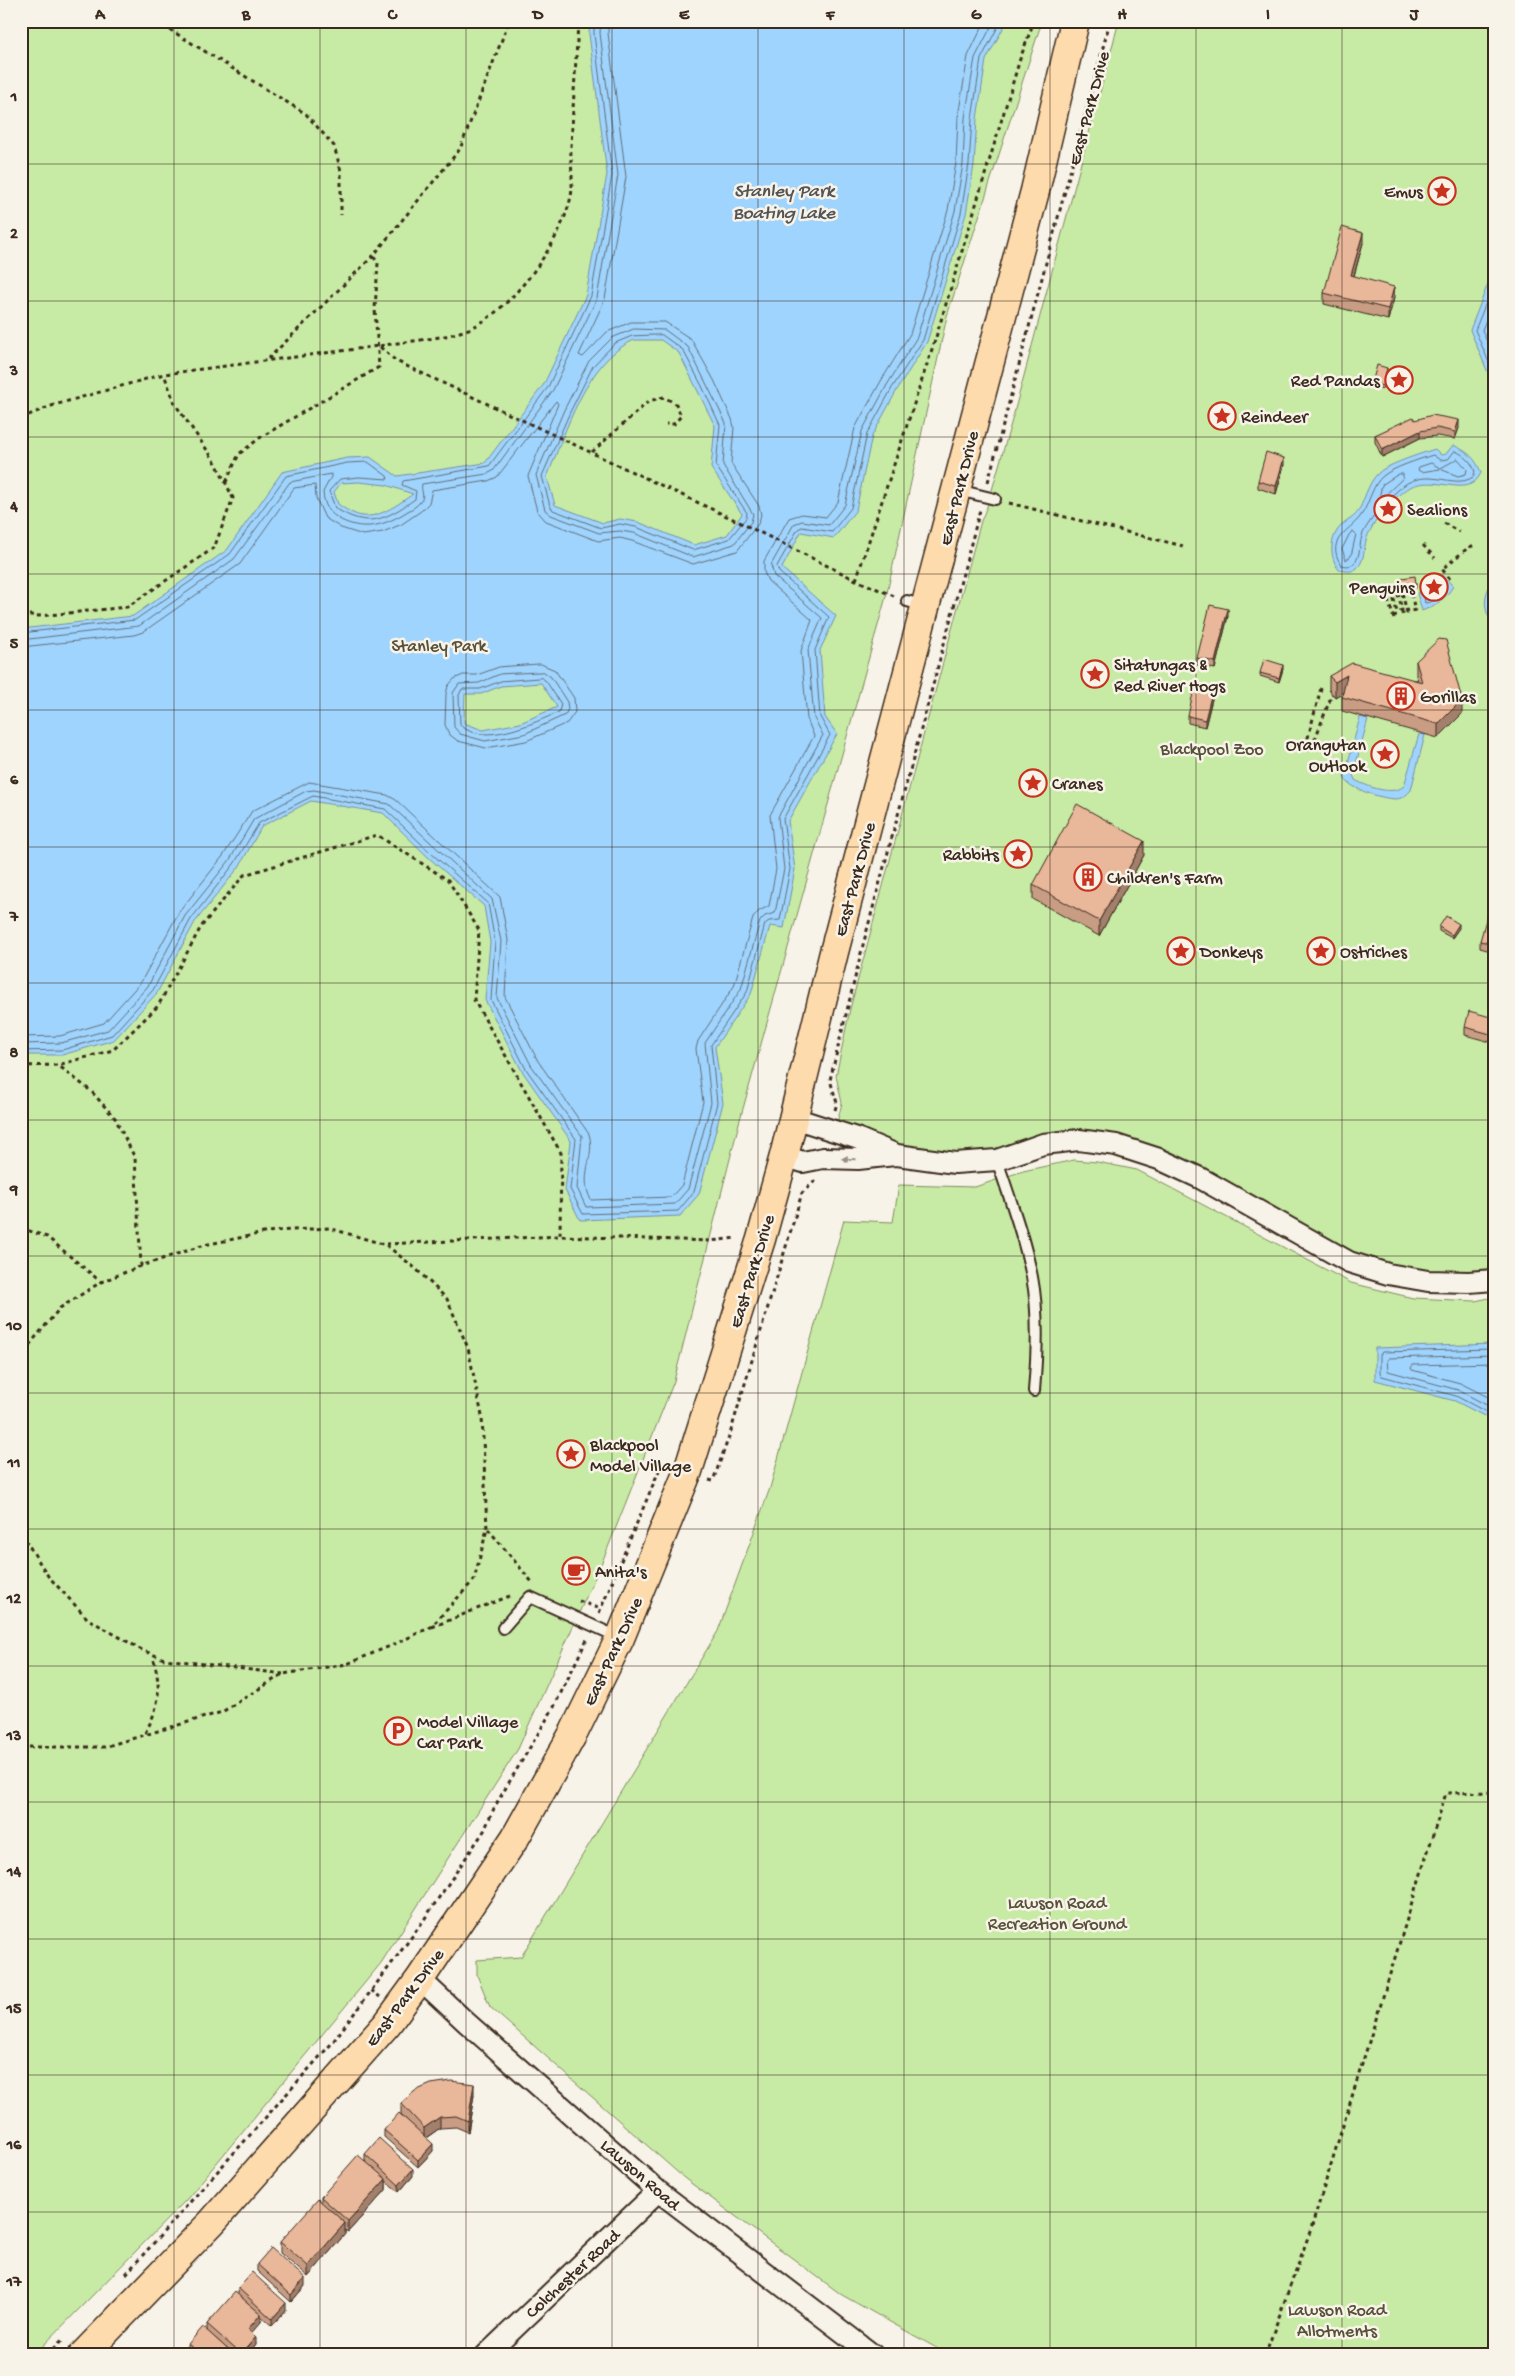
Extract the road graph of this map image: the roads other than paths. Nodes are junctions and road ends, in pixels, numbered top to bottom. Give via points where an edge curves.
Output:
1 (1074, 21) edge
2 (957, 489) junction
3 (995, 499) road end
4 (794, 1118) junction
5 (897, 1155) junction
6 (784, 1156) junction
7 (997, 1160) junction
8 (1494, 1280) edge
9 (1034, 1391) dead end
10 (503, 1628) dead end
11 (620, 1638) junction
12 (420, 1979) junction
13 (658, 2192) junction
14 (76, 2345) edge
15 (486, 2355) edge
16 (873, 2355) edge

1 - 2 main road, East Park Drive via 1035,191
2 - 3 lane
2 - 4 main road, East Park Drive via 917,604
4 - 5 street
4 - 6 main road, East Park Drive
5 -> 6 street via 823,1158 803,1162
5 - 7 street via 955,1163
6 - 11 main road, East Park Drive via 688,1471
7 - 8 street via 1042,1144 1079,1140 1116,1145 1159,1159 1200,1178 1349,1262 1388,1274 1428,1280
7 - 9 lane via 1024,1242 1032,1279 1037,1355
10 - 11 lane via 530,1596
11 - 12 main road, East Park Drive via 574,1732 515,1838
12 - 13 street, Lawson Road
12 - 14 main road, East Park Drive via 387,2024 212,2222
13 - 15 street, Colchester Road
13 - 16 street, Lawson Road

